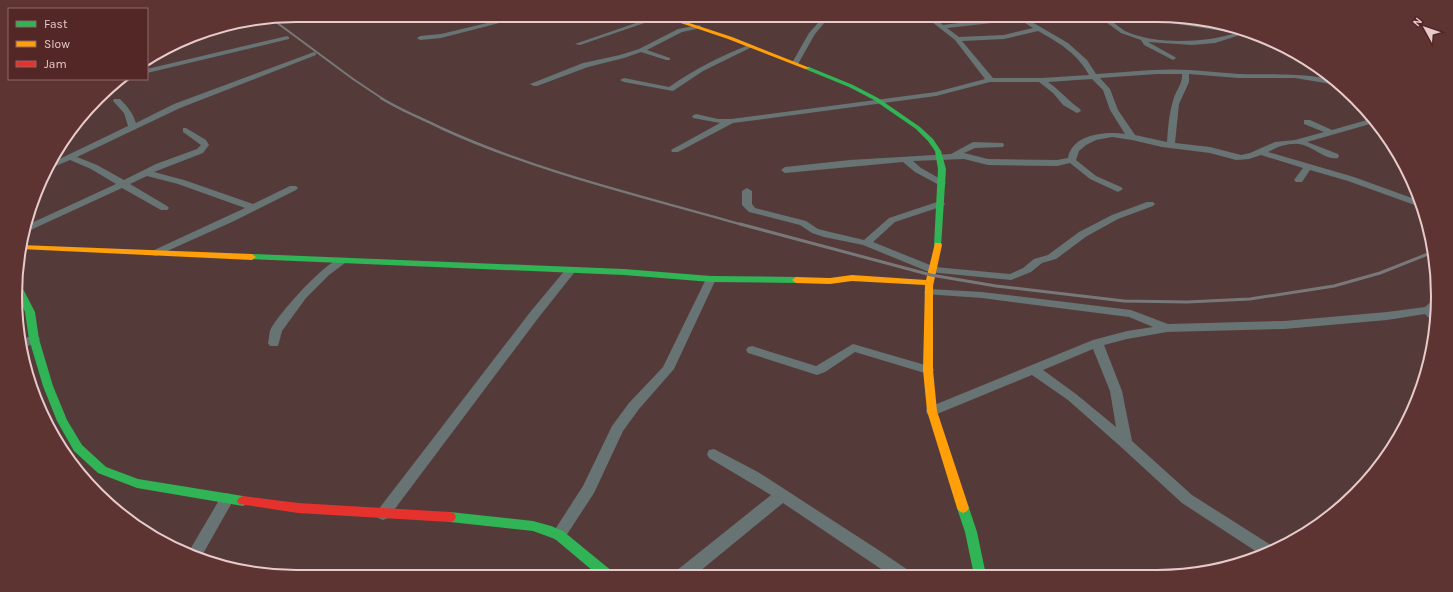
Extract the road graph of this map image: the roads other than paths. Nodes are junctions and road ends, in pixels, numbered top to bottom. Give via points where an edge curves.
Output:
1 (499, 22) edge
2 (641, 22) edge
3 (683, 22) edge
4 (821, 22) edge
5 (936, 22) edge
6 (984, 22) edge
7 (1028, 22) edge
8 (1109, 22) edge
9 (1182, 23) edge
10 (699, 27) junction
11 (944, 27) junction
12 (1040, 28) junction
13 (1226, 31) edge
14 (1237, 34) edge
15 (287, 38) dead end
16 (420, 38) dead end
17 (957, 39) junction
18 (1144, 39) junction
19 (578, 44) dead end
20 (751, 46) junction
21 (641, 50) junction
22 (314, 54) dead end
23 (1173, 58) dead end
24 (668, 59) dead end
25 (796, 63) junction
26 (148, 71) edge
27 (1185, 72) junction
28 (1093, 75) junction
29 (624, 80) dead end
30 (989, 80) junction
31 (1041, 80) junction
32 (1327, 82) edge
33 (534, 84) dead end
34 (117, 101) dead end
35 (882, 102) junction
36 (1077, 111) dead end
37 (696, 116) dead end
38 (731, 121) junction
39 (1307, 122) dead end
40 (1369, 122) edge
41 (132, 128) junction
42 (186, 130) dead end
43 (1331, 132) junction
44 (1131, 136) junction
45 (1299, 141) junction
46 (1000, 145) dead end
47 (1172, 145) junction
48 (675, 150) dead end
49 (1262, 153) junction
50 (953, 156) junction
51 (1335, 156) dead end
52 (69, 157) junction
53 (941, 158) junction
54 (906, 160) junction
55 (1072, 160) junction
56 (58, 162) edge
57 (1308, 166) junction
58 (784, 170) dead end
59 (146, 173) junction
60 (1299, 180) dead end
61 (123, 183) junction
62 (941, 183) junction
63 (293, 188) dead end
64 (1118, 188) dead end
65 (747, 191) dead end
66 (1414, 202) edge
67 (940, 204) junction
68 (1150, 204) dead end
69 (164, 208) dead end
70 (254, 208) junction
71 (31, 227) edge
72 (866, 243) junction
73 (26, 247) edge
74 (156, 253) junction
75 (341, 262) junction
76 (933, 270) junction
77 (570, 271) junction
78 (711, 278) junction
79 (930, 287) junction
80 (22, 295) edge
81 (1430, 314) edge
82 (1167, 328) junction
83 (34, 339) junction
84 (26, 342) edge
85 (274, 343) dead end
86 (1097, 343) junction
87 (752, 350) dead end
88 (1033, 369) junction
89 (928, 370) junction
90 (932, 411) junction
91 (1126, 443) junction
92 (714, 454) dead end
93 (781, 496) junction
94 (227, 499) junction
95 (383, 514) junction
96 (559, 536) junction
97 (1263, 548) edge
98 (197, 551) edge
99 (601, 570) edge
100 (689, 570) edge
101 (895, 570) edge
102 (979, 570) edge

1 - 16 street via 441,36
2 - 19 street
3 - 10 street
4 - 25 street via 812,32
5 - 11 street
6 - 11 street
7 - 12 street
8 - 18 street via 1123,32
9 - 13 street
10 - 20 street
10 - 21 street via 673,33
11 - 17 street
12 - 17 street via 1004,37
12 - 28 street via 1073,49 1085,61
14 - 18 street via 1220,41 1194,44
15 - 26 street
17 - 30 street
18 - 23 street via 1146,44
20 - 25 street
20 - 29 street via 723,57 670,88
21 - 24 street
21 - 33 street via 613,60 586,65
22 - 41 street via 177,106
25 - 35 street via 849,84
27 - 28 street
27 - 32 street via 1238,76 1295,76
27 - 47 street via 1186,82 1174,110
28 - 31 street
28 - 44 street via 1106,89 1114,110
30 - 31 street
30 - 35 street via 936,94
31 - 36 street
34 - 41 street via 127,110
35 - 38 street
35 - 53 street via 928,136
37 - 38 street
38 - 48 street
39 - 43 street
40 - 43 street
41 - 52 street
42 - 59 street via 203,142 204,148
43 - 45 street
44 - 47 street
44 - 55 street via 1106,134 1091,138 1075,149
45 - 49 street via 1276,145
45 - 51 street
46 - 50 street via 973,145
47 - 49 street via 1211,150 1242,158
49 - 57 street
50 - 53 street
50 - 55 street via 996,162 1057,163
52 - 56 street
52 - 61 street via 88,162
53 - 54 street
53 - 62 street
54 - 58 street
54 - 62 street
55 - 64 street via 1082,171
57 - 60 street
57 - 66 street
59 - 61 street
59 - 70 street via 181,182
61 - 69 street via 126,188
61 - 71 street
62 - 67 street
63 - 70 street
65 - 72 street via 747,205 752,210 803,223 815,231 828,235
67 - 72 street via 892,220
67 - 76 street via 937,254
68 - 76 street via 1115,217 1083,234 1052,257 1038,260 1028,270 1011,277
70 - 74 street
72 - 76 street
73 - 74 street
74 - 75 street
75 - 77 street
75 - 85 street via 325,272 302,296 276,330
76 - 79 street
77 - 78 street
77 - 95 street via 534,314
78 - 79 street via 830,281 852,278
78 - 96 street via 668,369 634,406 618,429 589,489
79 - 82 street via 1131,314
79 - 89 street
80 - 83 street via 30,312
81 - 82 street via 1284,325
82 - 86 street
83 - 84 street
83 - 94 street via 62,421 78,448 102,470 137,483
86 - 88 street
86 - 91 street via 1116,391
87 - 89 street via 817,371 853,348
88 - 90 street
88 - 91 street via 1072,397
89 - 90 street
90 - 102 street via 971,532
91 - 97 street via 1187,499
92 - 93 street via 753,476
93 - 100 street
93 - 101 street
94 - 95 street via 298,508
94 - 98 street
95 - 96 street via 471,518 533,526
96 - 99 street

